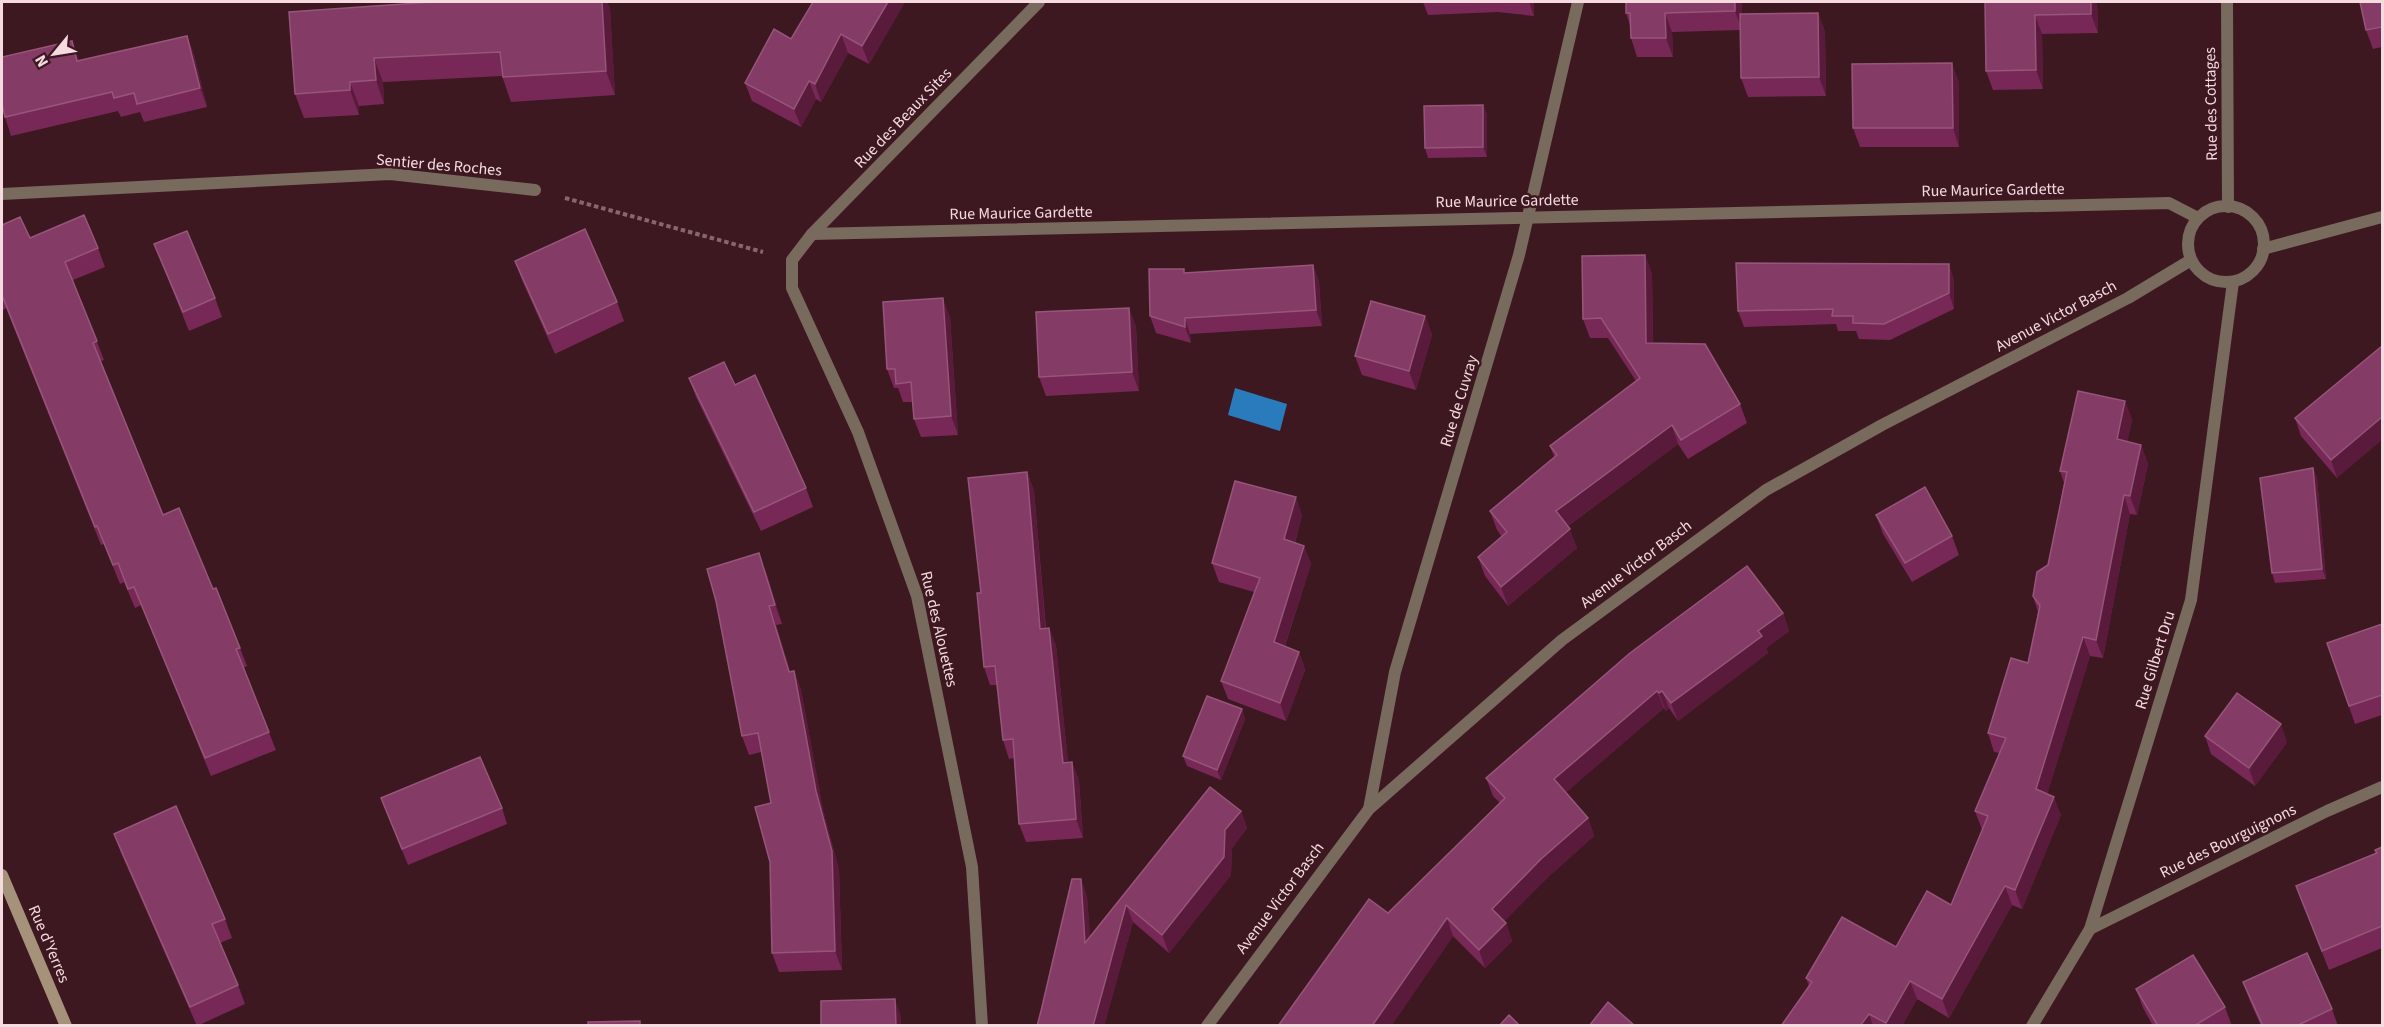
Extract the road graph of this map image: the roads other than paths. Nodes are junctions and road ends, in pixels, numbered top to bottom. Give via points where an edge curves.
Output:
1 (1039, 2) edge
2 (1578, 2) edge
3 (2227, 2) edge
4 (535, 190) road end
5 (2, 195) edge
6 (2228, 207) junction
7 (1529, 217) junction
8 (2382, 217) edge
9 (2198, 218) junction
10 (812, 234) junction
11 (2263, 249) junction
12 (792, 260) joint
13 (2191, 260) junction
14 (2233, 282) junction
15 (2382, 787) edge
16 (1368, 809) junction
17 (2, 875) edge
18 (2090, 929) junction
19 (66, 1026) edge
20 (982, 1026) edge
21 (1207, 1026) edge
22 (2032, 1026) edge

1 - 10 street, Rue des Beaux Sites
2 - 7 street, Rue de Cuvray
3 - 6 street, Rue des Cottages
4 - 5 street, Sentier des Roches via 390,174
6 - 9 street via 2207,211
6 - 11 street via 2251,216 2263,237
7 - 9 street, Rue Maurice Gardette via 2169,203
7 - 10 street, Rue Maurice Gardette
7 - 16 street, Rue de Cuvray via 1395,672
8 - 11 street
9 - 13 street via 2188,238
10 - 12 street, Rue des Beaux Sites
11 - 14 street via 2253,270
12 - 20 street, Rue des Alouettes via 792,288 858,432 917,596 972,867
13 - 14 street via 2208,278
13 - 16 street, Avenue Victor Basch via 2128,298 1766,489 1562,640
14 - 18 street, Rue Gilbert Dru via 2191,600
15 - 18 street, Rue des Bourguignons via 2316,815
16 - 21 street, Avenue Victor Basch
17 - 19 street, Rue d'Yerres
18 - 22 street, Rue Gilbert Dru

